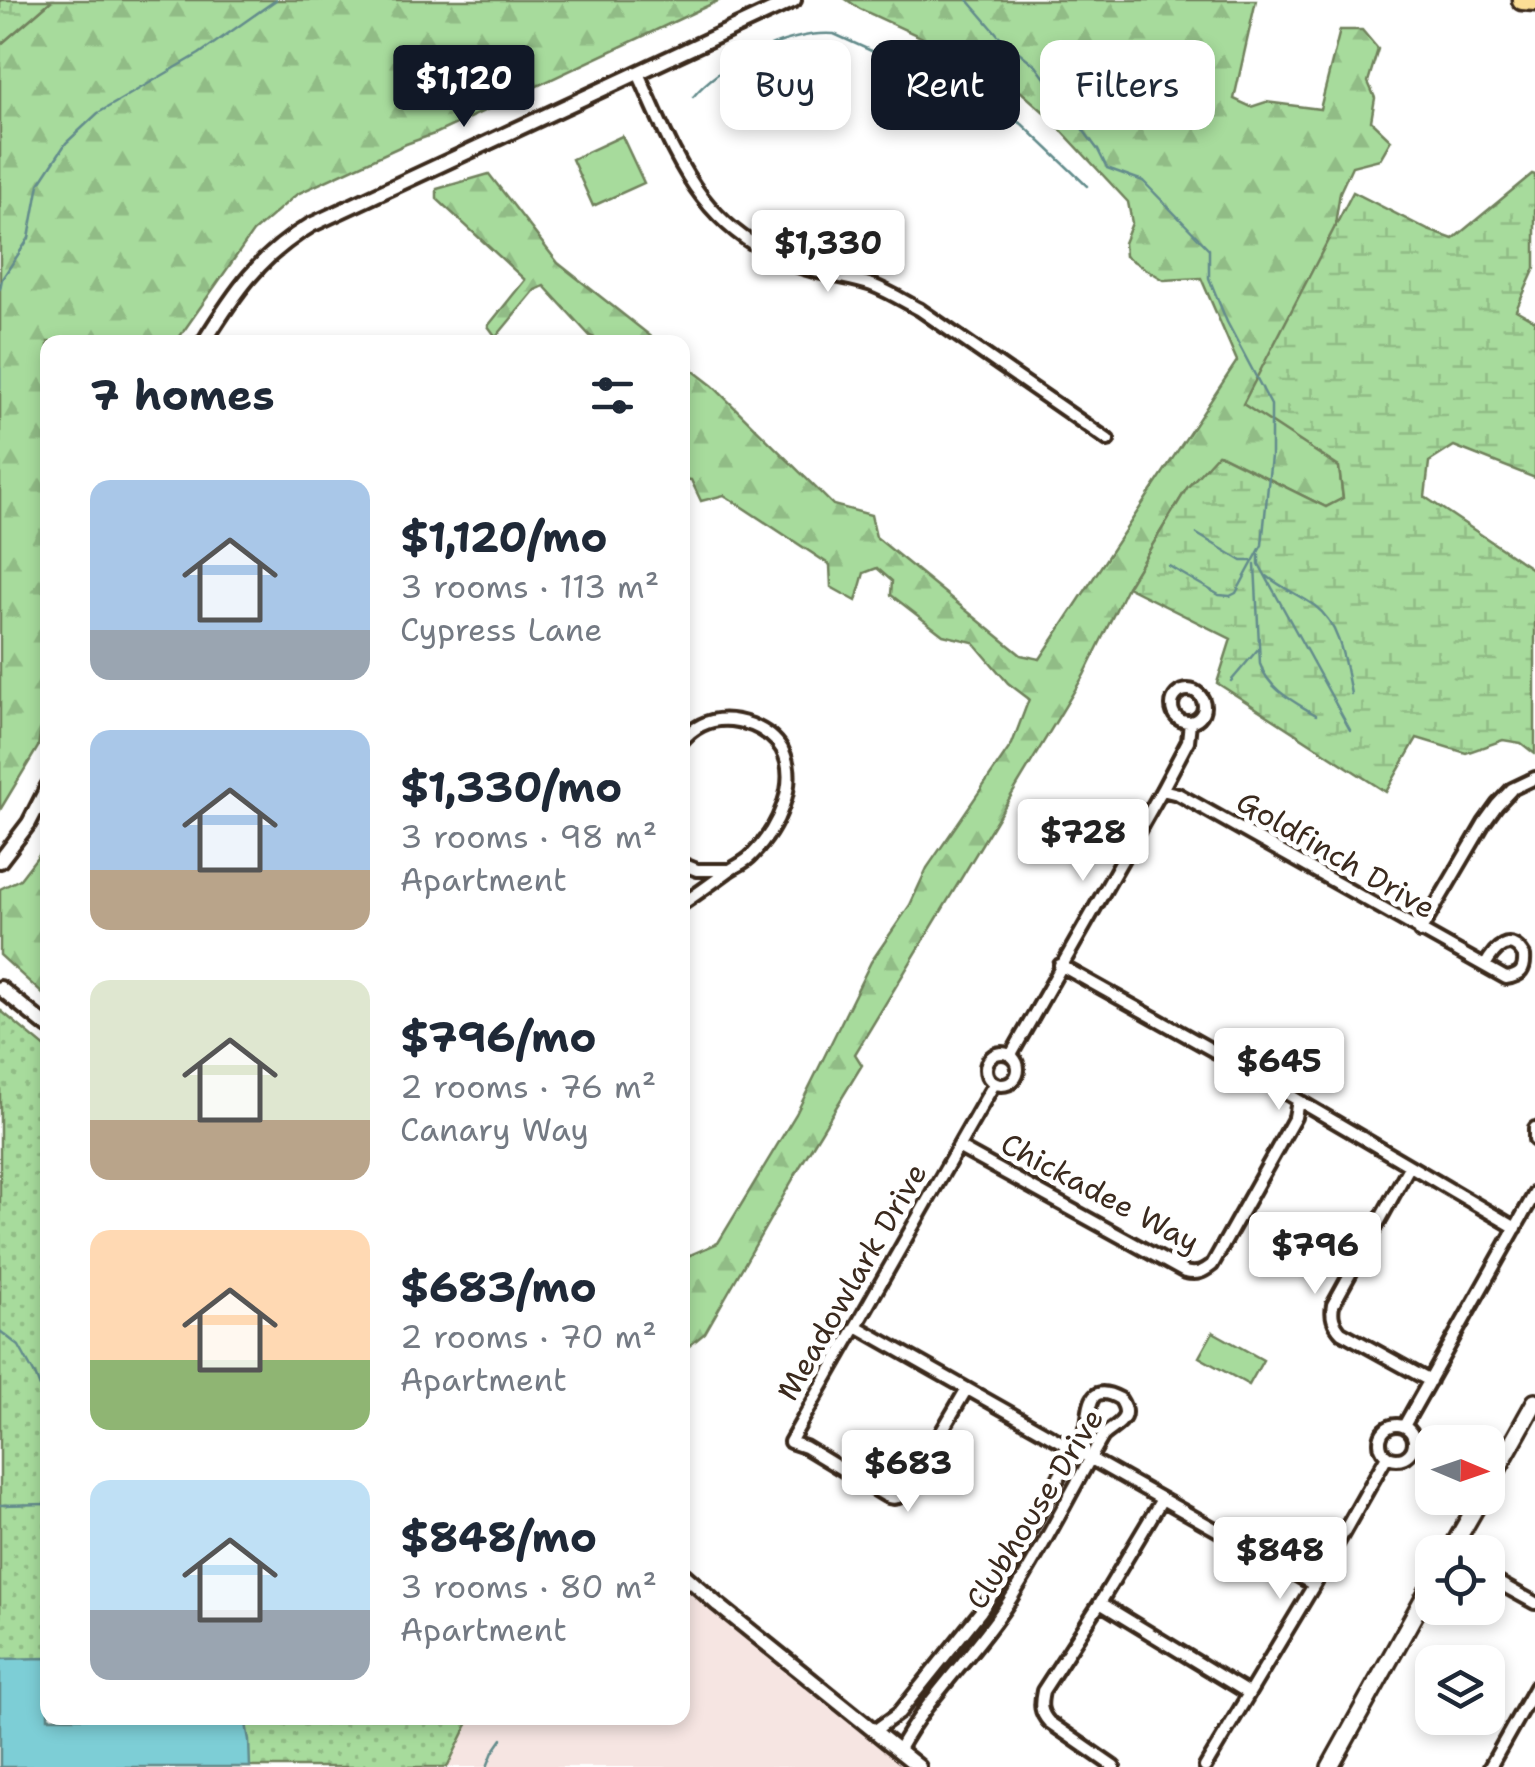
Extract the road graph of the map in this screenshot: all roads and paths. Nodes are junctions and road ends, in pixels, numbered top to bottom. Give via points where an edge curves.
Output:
1 (794, 0) edge
2 (1522, 0) edge
3 (1535, 1) edge
4 (638, 72) junction
5 (208, 335) edge
6 (1108, 440) dead end
7 (1190, 722) dead end
8 (690, 734) edge
9 (1535, 778) edge
10 (1162, 790) junction
11 (40, 802) edge
12 (0, 861) edge
13 (690, 867) edge
14 (730, 870) junction
15 (690, 898) edge
16 (1420, 932) junction
17 (1060, 965) junction
18 (1485, 966) dead end
19 (0, 988) edge
20 (40, 1021) edge
21 (1010, 1055) junction
22 (994, 1084) junction
23 (1298, 1101) junction
24 (1535, 1128) edge
25 (1535, 1140) edge
26 (958, 1147) junction
27 (1409, 1167) junction
28 (1535, 1194) edge
29 (1516, 1228) junction
30 (856, 1326) junction
31 (1430, 1381) junction
32 (966, 1390) junction
33 (1535, 1402) edge
34 (1404, 1426) junction
35 (1075, 1450) junction
36 (1387, 1456) junction
37 (1505, 1456) edge
38 (1090, 1458) junction
39 (1162, 1499) junction
40 (690, 1579) edge
41 (1314, 1585) junction
42 (1505, 1586) edge
43 (1100, 1602) junction
44 (1535, 1603) edge
45 (1415, 1614) edge
46 (956, 1644) junction
47 (970, 1656) junction
48 (928, 1678) junction
49 (1535, 1687) edge
50 (942, 1690) junction
51 (1248, 1693) junction
52 (874, 1731) junction
53 (898, 1751) junction
54 (919, 1767) edge
55 (1114, 1767) edge
56 (1205, 1767) edge
57 (1330, 1767) edge
58 (1490, 1767) edge

1 - 4 street
2 - 3 main road
4 - 5 street via 292,236 240,285
4 - 6 street via 686,175 732,229 787,262 908,303
7 - 10 street, Meadowlark Drive via 1188,741
8 - 14 street via 702,724 736,719 772,736 786,758 788,786 780,813 753,855
9 - 16 street via 1497,805
10 - 16 street, Goldfinch Drive
10 - 17 street, Meadowlark Drive
11 - 12 street
13 - 14 street
14 - 15 street
16 - 18 street, Goldfinch Drive
17 - 21 street, Meadowlark Drive
17 - 23 street
19 - 20 street
21 - 22 street, Meadowlark Drive via 988,1061
21 - 22 street, Meadowlark Drive via 1017,1078
22 - 26 street, Meadowlark Drive
23 - 26 street, Chickadee Way via 1212,1265 1194,1274
23 - 27 street
24 - 25 street
26 - 30 street, Meadowlark Drive
27 - 29 street
27 - 31 street via 1332,1312 1341,1332
28 - 29 street
29 - 31 street
30 - 32 street
30 - 32 street, Meadowlark Drive via 790,1442 886,1496 900,1497
31 - 34 street
32 - 35 street
33 - 37 main road
34 - 36 street via 1393,1425 1381,1436
34 - 36 street via 1412,1434 1412,1450
35 - 38 street
35 - 38 street, Clubhouse Drive via 1091,1400 1114,1395 1124,1405 1122,1422
35 - 46 street, Clubhouse Drive
36 - 41 street
38 - 39 street
38 - 47 street, Clubhouse Drive via 1008,1603
39 - 41 street
39 - 43 street
40 - 52 street
41 - 51 street
42 - 44 street
43 - 51 street
43 - 55 street via 1040,1703 1049,1722
45 - 57 main road
46 - 47 street
46 - 48 street, Clubhouse Drive
47 - 50 street, Clubhouse Drive
48 - 50 street
48 - 52 street, Clubhouse Drive
49 - 58 street
50 - 53 street, Clubhouse Drive
51 - 56 street
52 - 53 street
53 - 54 street

